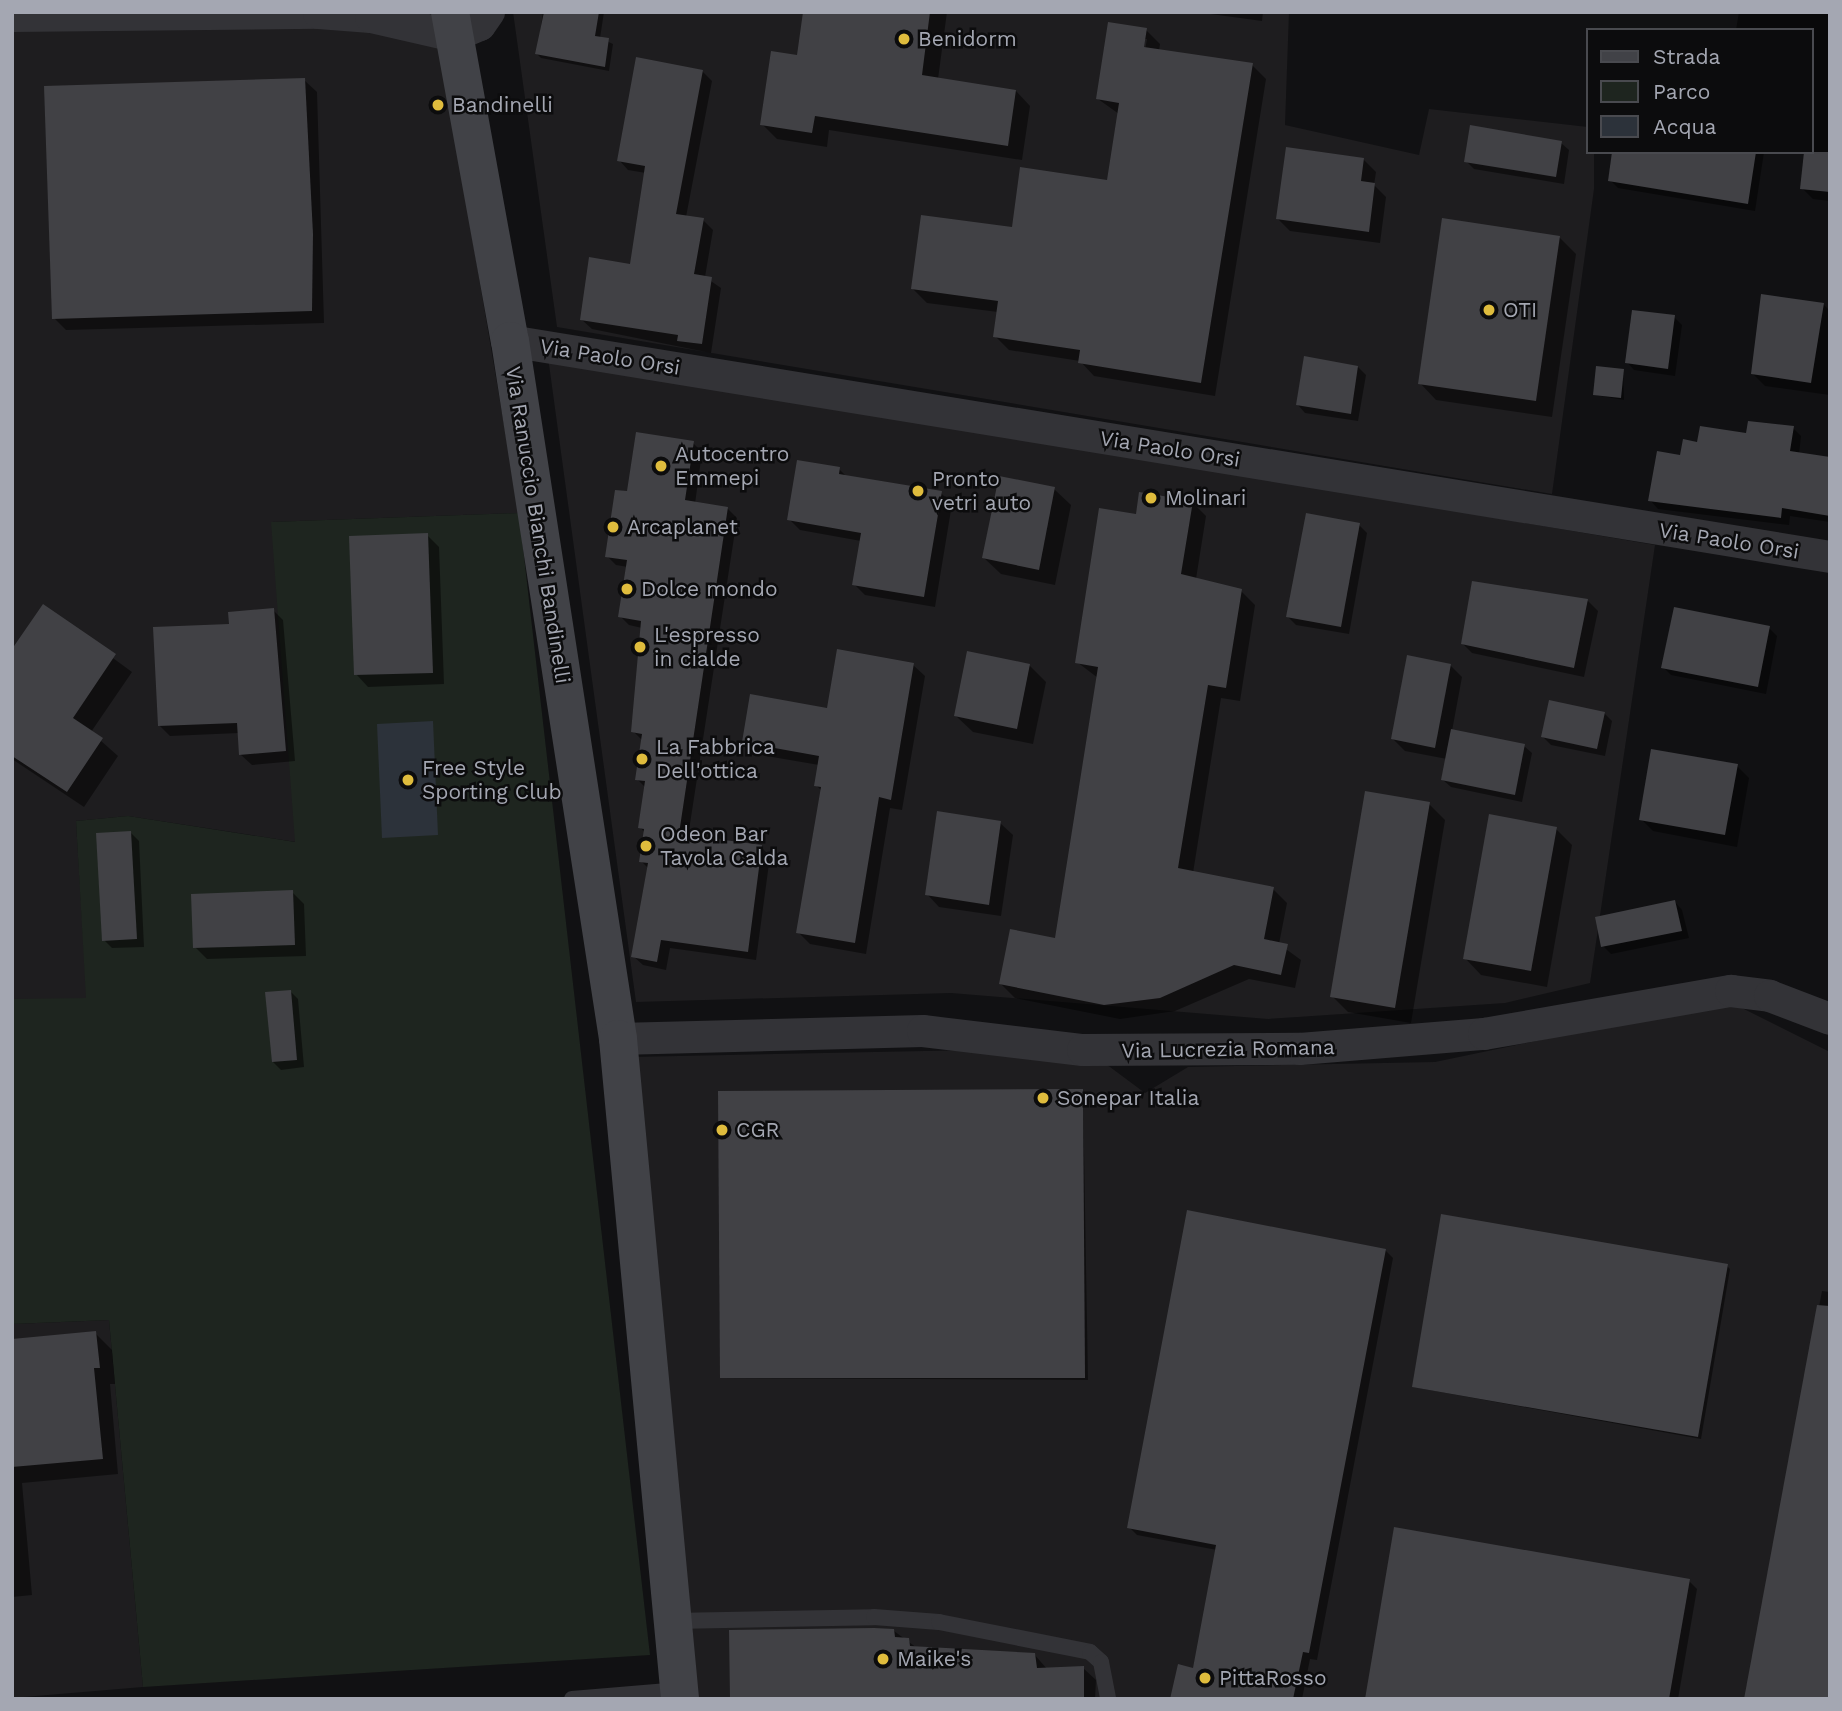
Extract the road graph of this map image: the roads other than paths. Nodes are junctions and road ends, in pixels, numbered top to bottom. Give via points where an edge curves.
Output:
1 (489, 12) edge
2 (12, 16) edge
3 (452, 24) edge
4 (510, 341) junction
5 (1830, 557) edge
6 (1830, 1019) edge
7 (618, 1039) junction
8 (673, 1621) junction
9 (680, 1695) edge
10 (572, 1699) edge
11 (1108, 1699) edge

1 - 3 street via 480,25
2 - 3 street via 331,14
3 - 4 street, Via Ranuccio Bianchi Bandinelli
4 - 5 street, Via Paolo Orsi
4 - 7 street, Via Ranuccio Bianchi Bandinelli
6 - 7 street, Via Lucrezia Romana via 1778,998 1731,991 1484,1034 1300,1049 1083,1050 923,1031
7 - 8 street, Via Ranuccio Bianchi Bandinelli
8 - 9 street, Via Ranuccio Bianchi Bandinelli
8 - 11 lane via 874,1617 939,1622 1090,1652 1104,1670
9 - 10 lane

